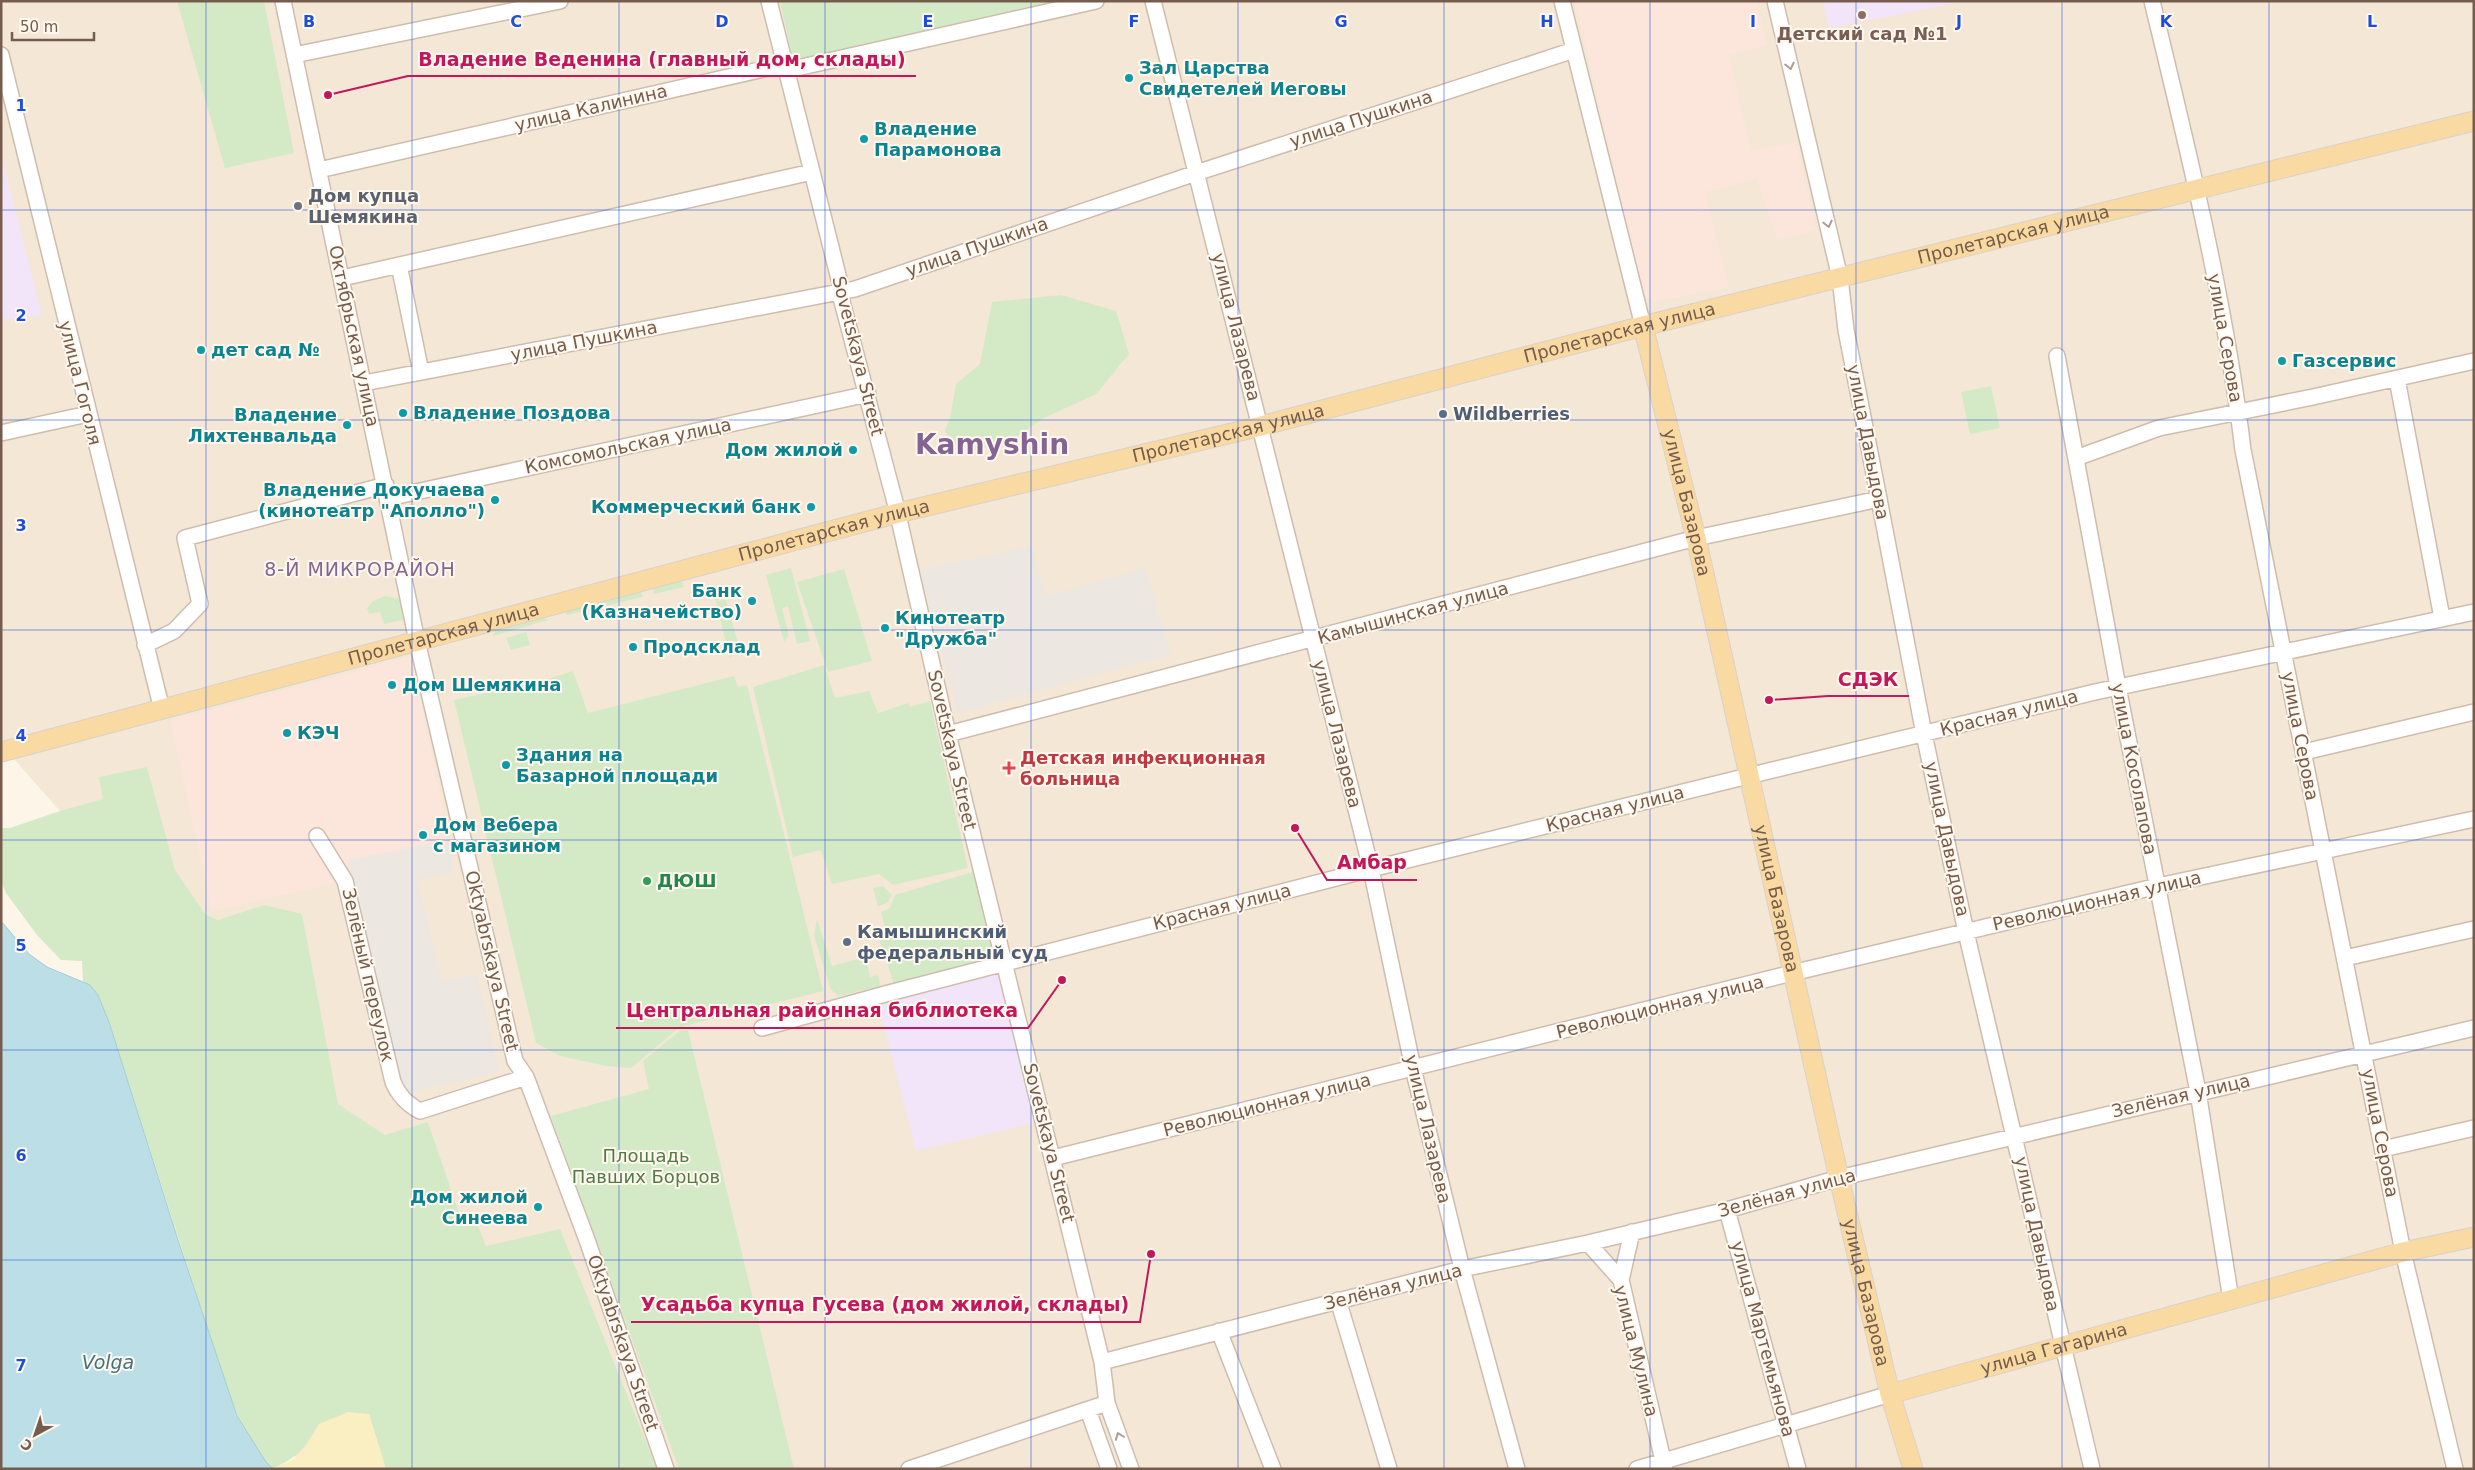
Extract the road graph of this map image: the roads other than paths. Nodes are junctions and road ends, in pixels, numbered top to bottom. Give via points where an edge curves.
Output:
1 (283, 1) edge
2 (560, 1) edge
3 (769, 1) edge
4 (1096, 1) edge
5 (1153, 1) edge
6 (1562, 1) edge
7 (1775, 1) edge
8 (2152, 1) edge
9 (1574, 50) junction
10 (1, 55) edge
11 (294, 55) junction
12 (786, 67) junction
13 (2468, 124) edge
14 (319, 170) junction
15 (812, 172) junction
16 (1196, 173) junction
17 (2196, 189) junction
18 (399, 265) junction
19 (342, 278) junction
20 (1840, 278) junction
21 (842, 291) junction
22 (1643, 326) junction
23 (2057, 356) dead end
24 (2474, 361) edge
25 (421, 372) junction
26 (2396, 379) junction
27 (364, 383) junction
28 (868, 394) junction
29 (2238, 411) junction
30 (88, 414) junction
31 (1261, 426) junction
32 (1, 433) edge
33 (2076, 458) junction
34 (387, 491) junction
35 (1879, 499) junction
36 (898, 514) junction
37 (1696, 538) junction
38 (2474, 612) edge
39 (2442, 618) junction
40 (1314, 639) junction
41 (417, 641) junction
42 (146, 644) junction
43 (2284, 654) junction
44 (2118, 687) junction
45 (162, 710) junction
46 (2474, 712) edge
47 (948, 734) junction
48 (1924, 734) junction
49 (1, 752) edge
50 (2304, 752) junction
51 (1748, 776) junction
52 (2474, 819) edge
53 (317, 836) dead end
54 (2324, 852) junction
55 (1371, 869) junction
56 (2158, 886) junction
57 (2474, 929) edge
58 (1966, 932) junction
59 (2345, 958) junction
60 (1004, 963) junction
61 (1792, 974) junction
62 (762, 1028) dead end
63 (2474, 1028) edge
64 (2364, 1055) junction
65 (1413, 1068) junction
66 (526, 1077) junction
67 (2198, 1092) junction
68 (2474, 1128) edge
69 (2015, 1135) junction
70 (2383, 1149) junction
71 (1053, 1158) junction
72 (1839, 1178) junction
73 (1727, 1210) junction
74 (1632, 1232) junction
75 (2474, 1237) edge
76 (1588, 1243) junction
77 (2403, 1252) junction
78 (1462, 1269) junction
79 (1621, 1280) junction
80 (1338, 1300) junction
81 (2231, 1300) junction
82 (1219, 1331) junction
83 (2062, 1347) junction
84 (1102, 1362) junction
85 (1890, 1394) junction
86 (1106, 1403) junction
87 (1088, 1410) junction
88 (1786, 1426) junction
89 (1664, 1465) edge
90 (928, 1466) edge
91 (666, 1469) edge
92 (909, 1469) edge
93 (1109, 1469) edge
94 (1131, 1469) edge
95 (1273, 1469) edge
96 (1388, 1469) edge
97 (1516, 1469) edge
98 (1637, 1469) edge
99 (1798, 1469) edge
100 (1913, 1469) edge
101 (2092, 1469) edge
102 (2455, 1469) edge

1 - 11 street, Октябрьская улица
2 - 11 street
3 - 12 street, Sovetskaya Street
4 - 12 street, улица Калинина via 788,70
5 - 16 street, улица Лазарева
6 - 9 street
7 -> 20 street, улица Давыдова
8 - 17 street, улица Серова
9 - 16 street, улица Пушкина
9 - 22 street
10 - 30 street, улица Гоголя
11 - 14 street, Октябрьская улица
12 - 14 street, улица Калинина via 758,70
12 - 15 street, Sovetskaya Street
13 - 17 main road, Пролетарская улица
14 - 19 street, Октябрьская улица
15 - 18 street
15 - 21 street, Sovetskaya Street
16 - 21 street, улица Пушкина
16 - 31 street, улица Лазарева
17 - 20 main road, Пролетарская улица
17 - 29 street, улица Серова
18 - 19 street
18 - 25 street
19 - 27 street, Октябрьская улица
20 - 22 main road, Пролетарская улица
20 - 35 street, улица Давыдова via 1846,330
21 - 25 street, улица Пушкина
21 - 28 street, Sovetskaya Street via 840,294
22 - 31 main road, Пролетарская улица
22 - 37 main road, улица Базарова
23 - 33 street, улица Косолапова
24 - 26 street
25 - 27 street, улица Пушкина
26 - 29 street
26 - 39 street
27 - 34 street, Октябрьская улица
28 - 34 street, Комсомольская улица
28 - 36 street, Sovetskaya Street
29 - 33 street via 2160,428
29 - 43 street, улица Серова
30 - 32 street
30 - 42 street, улица Гоголя
31 - 36 main road, Пролетарская улица
31 - 40 street, улица Лазарева
33 - 44 street, улица Косолапова
34 - 41 street, Октябрьская улица
34 - 42 street, Комсомольская улица via 185,538 200,604 174,631
35 - 37 street, Камышинская улица
35 - 48 street, улица Давыдова
36 - 41 main road, Пролетарская улица
36 - 47 street, Sovetskaya Street
37 - 40 street, Камышинская улица
37 - 51 main road, улица Базарова
38 - 39 street, Красная улица
39 - 43 street, Красная улица
40 - 47 street, Камышинская улица
40 - 55 street, улица Лазарева
41 - 45 main road, Пролетарская улица
41 - 66 street, Oktyabrskaya Street via 515,1061
42 - 45 street, улица Гоголя
43 - 44 street, Красная улица
43 - 50 street, улица Серова
44 - 48 street, Красная улица
44 - 56 street, улица Косолапова
45 - 49 main road, Пролетарская улица
46 - 50 street
47 - 60 street, Sovetskaya Street
48 - 51 street, Красная улица
48 - 58 street, улица Давыдова
50 - 54 street, улица Серова
51 - 55 street, Красная улица
51 - 61 main road, улица Базарова
52 - 54 street, Революционная улица
53 - 66 street, Зелёный переулок via 346,881 398,1094 408,1105 420,1111
54 - 56 street, Революционная улица
54 - 59 street, улица Серова
55 - 60 street, Красная улица
55 - 65 street, улица Лазарева
56 - 58 street, Революционная улица
56 - 67 street, улица Косолапова
57 - 59 street
58 - 61 street, Революционная улица
58 - 69 street, улица Давыдова
59 - 64 street, улица Серова
60 - 62 street, Красная улица
60 - 71 street, Sovetskaya Street
61 - 65 street, Революционная улица
61 - 72 main road, улица Базарова
63 - 64 street, Зелёная улица
64 - 67 street, Зелёная улица
64 - 70 street, улица Серова
65 - 71 street, Революционная улица
65 - 78 street, улица Лазарева
66 - 91 street, Oktyabrskaya Street via 587,1240
67 - 69 street, Зелёная улица
67 - 81 street, улица Косолапова
68 - 70 street
69 - 72 street, Зелёная улица
69 - 83 street, улица Давыдова
70 - 77 street, улица Серова
71 - 84 street, Sovetskaya Street
72 - 73 street, Зелёная улица
72 - 85 main road, улица Базарова
73 - 74 street, Зелёная улица
73 - 88 street, улица Мартемьянова
74 - 76 street, Зелёная улица
74 - 79 street
75 - 77 main road, улица Гагарина
76 - 78 street, Зелёная улица
76 - 79 street, улица Мулина
77 - 81 main road, улица Гагарина
77 - 102 street, улица Серова
78 - 80 street, Зелёная улица
78 - 97 street, улица Лазарева
79 - 89 street, улица Мулина
80 - 82 street, Зелёная улица
80 - 96 street
81 - 83 main road, улица Гагарина
82 - 84 street, Зелёная улица
82 - 95 street
83 - 85 main road, улица Гагарина
83 - 101 street, улица Давыдова
84 - 86 street, Sovetskaya Street
85 - 88 street, улица Гагарина
85 - 100 main road, улица Базарова
86 - 87 street
94 -> 86 street, Sovetskaya Street
87 - 90 street
87 - 93 street
88 - 89 street, улица Гагарина
88 - 99 street, улица Мартемьянова
89 - 98 street, улица Гагарина
90 - 92 street

